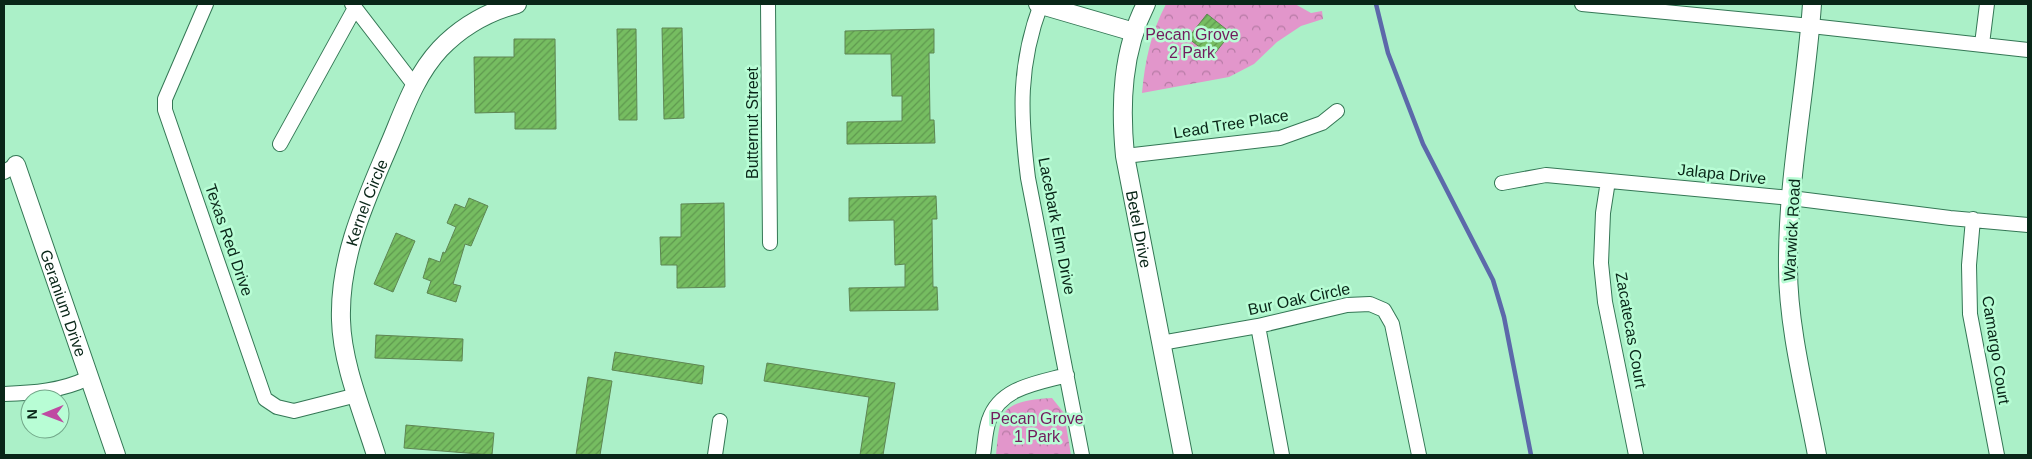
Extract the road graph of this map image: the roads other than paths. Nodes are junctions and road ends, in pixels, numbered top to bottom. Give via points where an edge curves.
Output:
1 (206, 4) edge
2 (517, 4) edge
3 (768, 4) edge
4 (1040, 4) edge
5 (1146, 4) edge
6 (1582, 4) edge
7 (1812, 4) edge
8 (1987, 4) edge
9 (1618, 5) edge
10 (353, 6) edge
11 (1811, 26) junction
12 (1134, 32) junction
13 (1982, 44) junction
14 (2028, 50) edge
15 (415, 86) junction
16 (1337, 111) dead end
17 (280, 144) dead end
18 (1125, 156) junction
19 (10, 168) edge
20 (1608, 181) junction
21 (1502, 183) dead end
22 (1791, 198) junction
23 (1973, 219) junction
24 (2028, 225) edge
25 (770, 243) dead end
26 (1258, 326) junction
27 (1161, 343) junction
28 (1067, 375) junction
29 (88, 378) junction
30 (4, 394) edge
31 (357, 396) junction
32 (720, 421) dead end
33 (116, 455) edge
34 (376, 455) edge
35 (715, 455) edge
36 (983, 455) edge
37 (1082, 455) edge
38 (1183, 455) edge
39 (1282, 455) edge
40 (1419, 455) edge
41 (1636, 455) edge
42 (1817, 455) edge
43 (1997, 455) edge

1 - 31 street, Texas Red Drive via 166,99 165,110 265,399 277,407 294,411
2 - 15 street, Kernel Circle via 471,23 450,38 421,72
3 - 25 street, Butternut Street
4 - 12 street
4 - 28 street, Lacebark Elm Drive via 1028,45 1022,93 1022,132
5 - 12 street, Betel Drive
6 - 9 street
7 - 11 street, Warwick Road
8 - 13 street
9 - 11 street
10 - 15 street
10 - 17 street
11 - 13 street
11 - 22 street, Warwick Road
12 - 18 street, Betel Drive via 1122,99
13 - 14 street
15 - 31 street, Kernel Circle via 356,225 342,280 343,339
16 - 18 street, Lead Tree Place via 1322,124 1280,138
18 - 27 street, Betel Drive
19 - 29 street, Geranium Drive
20 - 21 street, Jalapa Drive via 1546,174
20 - 22 street, Jalapa Drive
20 - 41 street, Zacatecas Court via 1601,263 1605,302
22 - 23 street, Jalapa Drive
22 - 42 street, Warwick Road via 1788,270 1792,319
23 - 24 street, Jalapa Drive
23 - 43 street, Camargo Court via 1970,314
26 - 27 street, Bur Oak Circle
26 - 39 street
26 - 40 street, Bur Oak Circle via 1347,305 1370,304 1384,310 1392,324
27 - 38 street, Betel Drive
28 - 36 street via 1016,390 1004,397 988,422
28 - 37 street, Lacebark Elm Drive
29 - 30 street via 59,389
29 - 33 street, Geranium Drive
31 - 34 street, Kernel Circle
32 - 35 street

